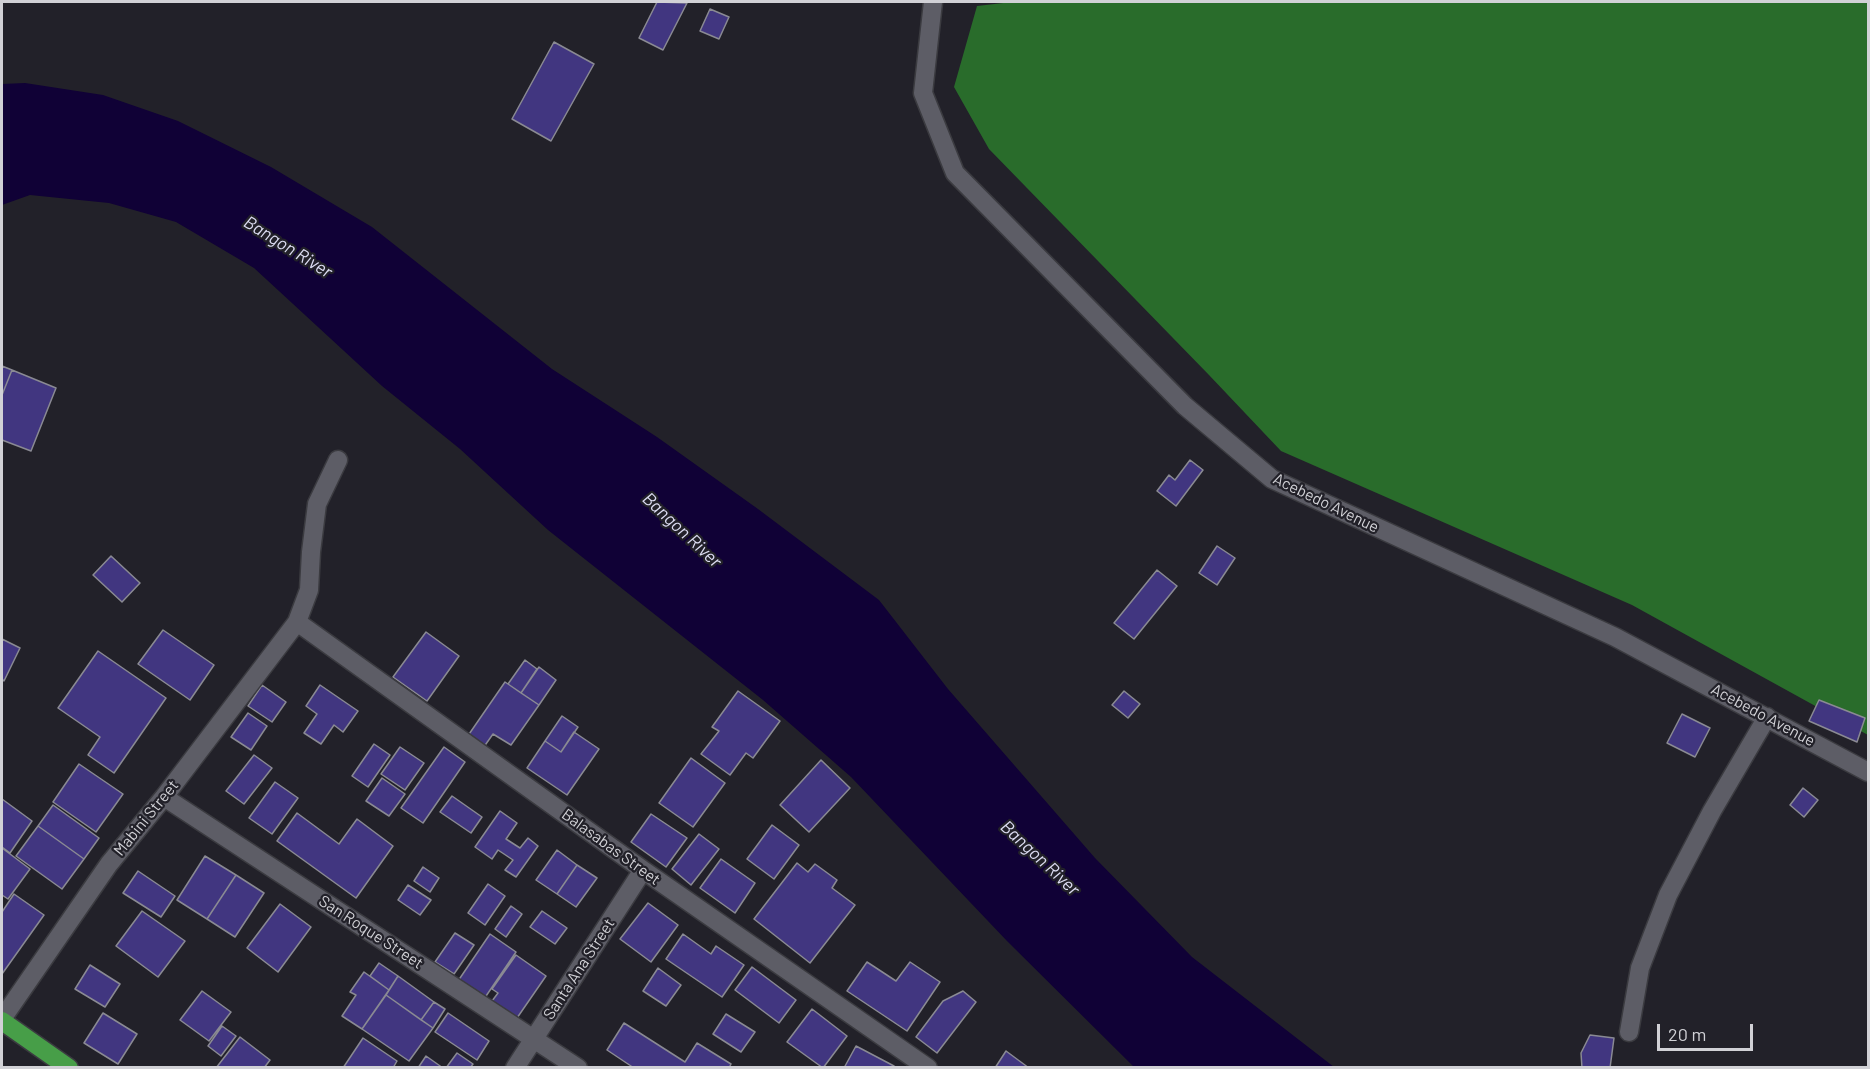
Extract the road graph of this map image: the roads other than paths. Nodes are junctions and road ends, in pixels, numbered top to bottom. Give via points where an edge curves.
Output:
1 (933, 2) edge
2 (338, 459) dead end
3 (297, 622) junction
4 (1767, 717) junction
5 (1869, 772) edge
6 (164, 797) junction
7 (643, 870) junction
8 (2, 1020) edge
9 (1629, 1032) dead end
10 (534, 1038) junction
11 (918, 1065) edge
12 (69, 1068) edge
13 (515, 1068) edge
14 (578, 1068) edge

1 - 4 street, Acebedo Avenue via 923,93 955,173 1185,406 1272,478 1615,637
2 - 3 street, Mabini Street via 317,504 309,590
3 - 6 street, Mabini Street
3 - 7 street, Balasabas Street
4 - 5 street, Acebedo Avenue
4 - 9 street via 1668,895 1640,968
6 - 8 street, Mabini Street via 109,864
6 - 10 street, San Roque Street
7 - 10 street, Santa Ana Street
7 - 11 street, Balasabas Street
8 - 12 highway
10 - 13 street, Santa Ana Street
10 - 14 street, San Roque Street

